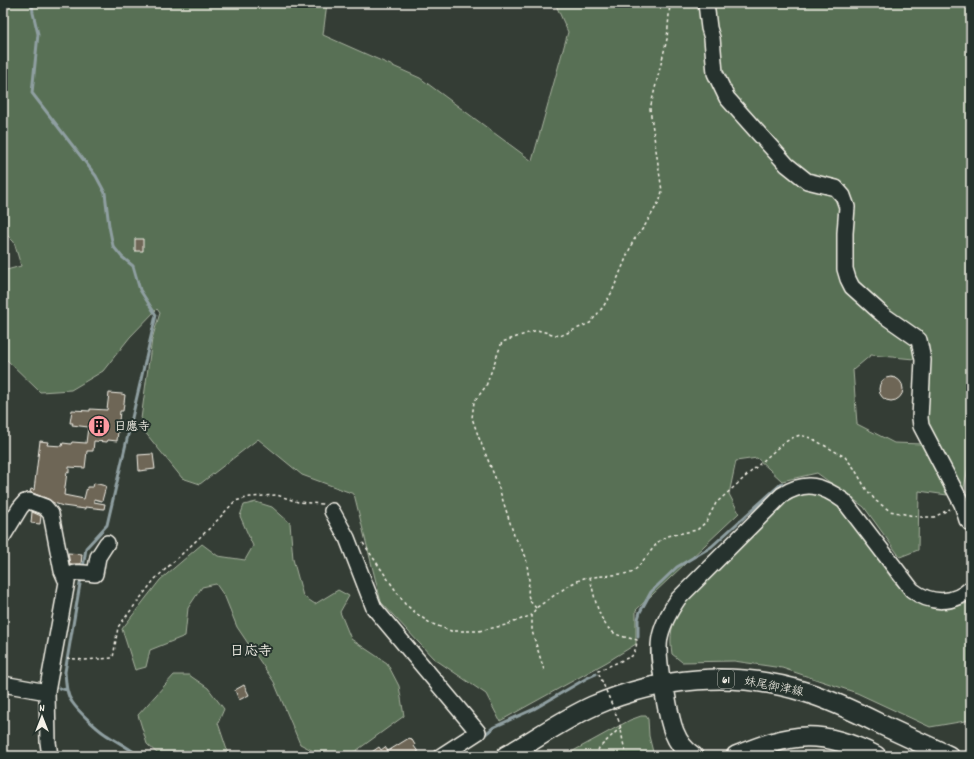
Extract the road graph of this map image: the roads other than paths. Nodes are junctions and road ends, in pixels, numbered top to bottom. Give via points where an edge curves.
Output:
1 (706, 3) edge
2 (332, 511) road end
3 (971, 524) edge
4 (3, 536) edge
5 (107, 543) dead end
6 (65, 578) junction
7 (971, 588) edge
8 (663, 684) junction
9 (4, 687) edge
10 (47, 692) junction
11 (50, 756) edge
12 (441, 756) edge
13 (506, 756) edge
14 (693, 756) edge
15 (736, 756) edge
16 (876, 756) edge
17 (949, 756) edge

1 - 3 street via 715,73 727,98 787,165 807,181 836,188 843,196 847,207 845,269 852,287 882,314 919,340 923,360 921,426
2 - 12 street via 347,538 374,608 478,732
4 - 6 street via 25,502 45,507 51,514
5 - 6 street via 98,557 95,574 75,572
6 - 10 street via 68,582
7 - 8 street via 951,600 934,601 921,596 912,590 844,501 832,492 817,486 792,489 782,495 678,599 666,617 658,647
8 - 13 main road, 妹尾御津線 / 61 via 592,707
8 - 14 main road via 674,734 683,749
8 - 17 main road, 妹尾御津線 / 61 via 687,680 732,679 793,688 847,708
9 - 10 street
10 - 11 street
15 - 16 main road via 773,742 810,737 832,738

